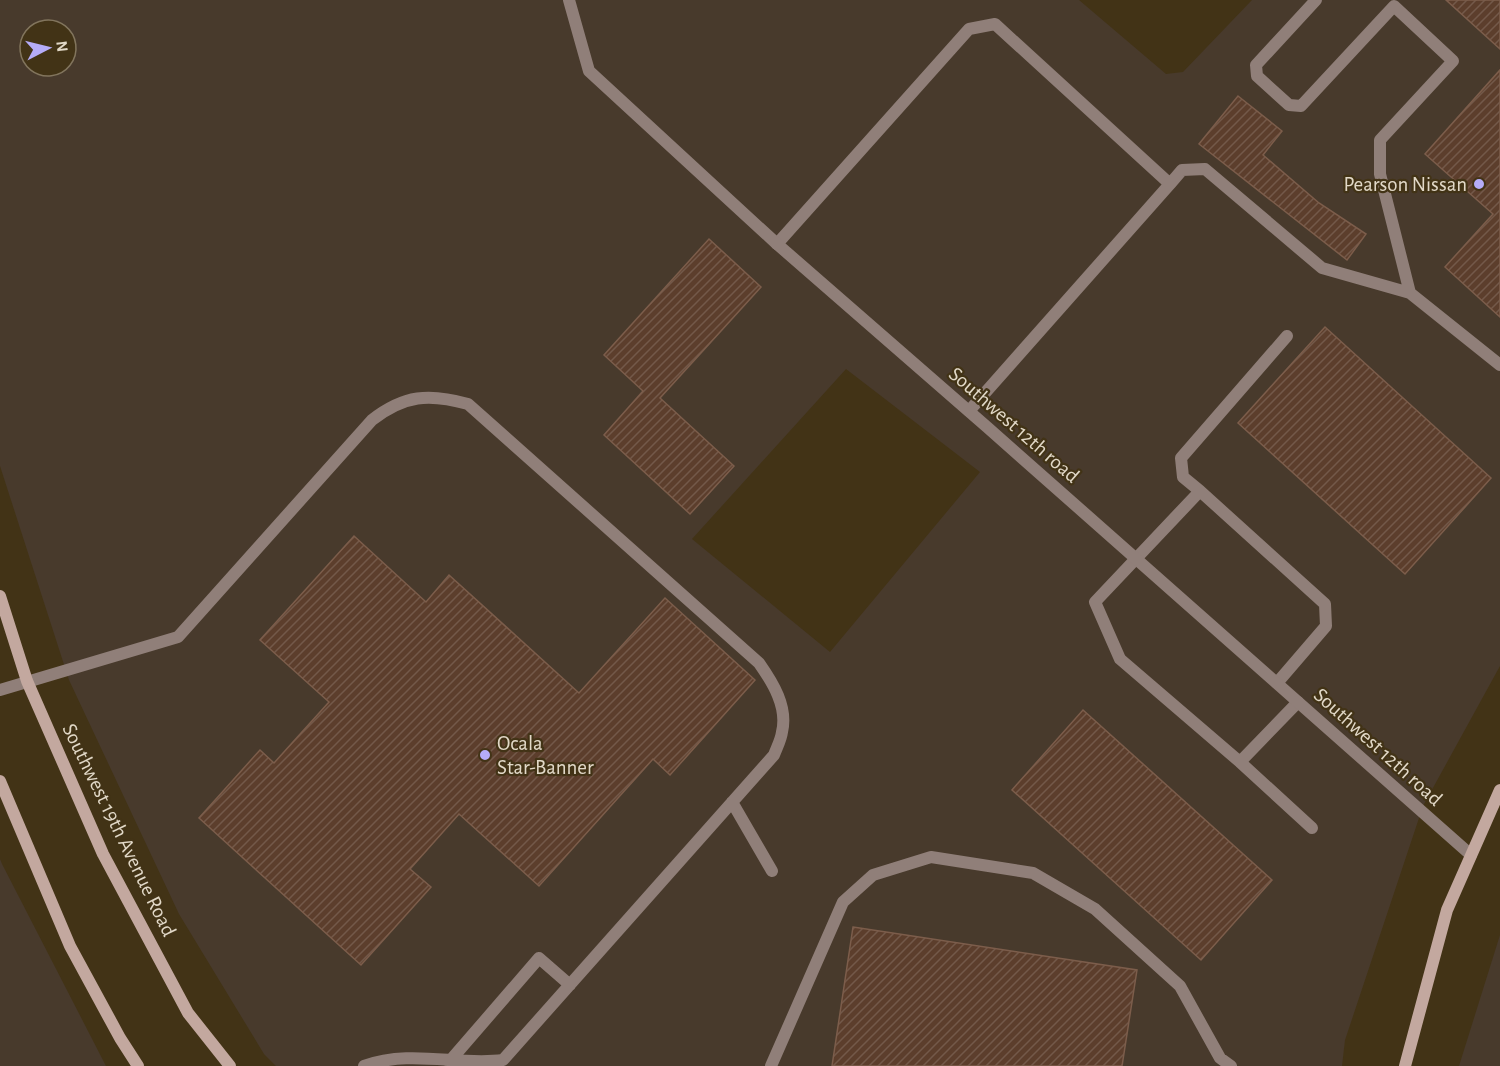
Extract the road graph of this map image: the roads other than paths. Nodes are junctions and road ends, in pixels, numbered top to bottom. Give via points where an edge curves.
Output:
1 (570, 0) edge
2 (1316, 0) edge
3 (1391, 3) edge
4 (1170, 184) junction
5 (777, 244) junction
6 (1410, 293) junction
7 (1287, 336) dead end
8 (1500, 365) edge
9 (969, 411) junction
10 (1200, 491) junction
11 (1136, 558) junction
12 (0, 596) edge
13 (27, 681) junction
14 (1277, 683) junction
15 (0, 690) edge
16 (1298, 702) junction
17 (1240, 762) junction
18 (0, 781) edge
19 (1500, 790) edge
20 (732, 802) junction
21 (1312, 828) dead end
22 (1471, 855) junction
23 (772, 871) dead end
24 (570, 985) junction
25 (449, 1062) junction
26 (1219, 1062) edge
27 (138, 1066) edge
28 (230, 1066) edge
29 (364, 1066) edge
30 (771, 1066) edge
31 (1231, 1066) edge
32 (1405, 1066) edge

1 - 5 street, Southwest 12th road via 589,71
2 - 3 street via 1256,65 1257,76 1289,105 1301,106
3 - 6 street via 1453,61 1380,140 1380,174
4 - 5 street via 995,24 969,29
4 - 6 street via 1182,170 1205,169 1322,268
4 - 9 street
5 - 9 street, Southwest 12th road
6 - 8 street
7 - 10 street via 1181,458 1183,477
9 - 11 street, Southwest 12th road
10 - 11 street
10 - 14 street via 1325,604 1326,626
11 - 14 street, Southwest 12th road
11 - 17 street via 1095,602 1120,659
12 - 13 main road, Southwest 19th Avenue Road
13 - 15 street
13 - 20 street via 178,637 372,420 404,402 445,397 468,404 759,663 773,682 781,704 783,731 774,754
13 - 28 main road, Southwest 19th Avenue Road via 103,854 188,1013
14 - 16 street, Southwest 12th road
16 - 17 street
16 - 22 street, Southwest 12th road
17 - 21 street
18 - 27 main road via 70,946
19 - 22 main road
20 - 23 street
20 - 24 street
22 - 32 main road via 1447,910
24 - 25 street via 503,1060 487,1065
24 - 25 street via 539,958
25 - 29 street via 409,1058
26 - 30 street via 1180,986 1095,909 1033,873 931,857 873,876 843,902
26 - 31 street

